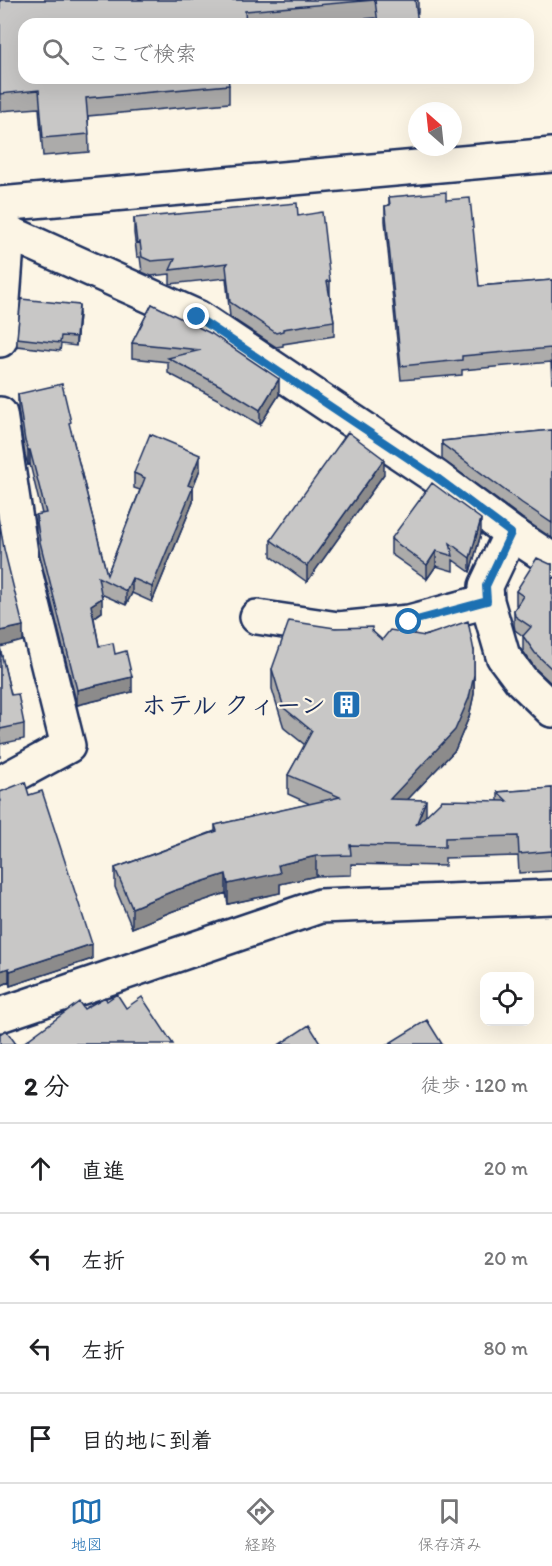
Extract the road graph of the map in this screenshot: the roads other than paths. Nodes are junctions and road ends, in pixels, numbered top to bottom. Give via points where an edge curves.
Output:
1 (552, 155) edge
2 (3, 221) edge
3 (0, 340) edge
4 (0, 414) edge
5 (511, 533) junction
6 (552, 560) edge
7 (11, 563) edge
8 (487, 601) junction
9 (256, 617) dead end
10 (552, 710) edge
11 (0, 783) edge
12 (552, 897) edge
13 (0, 1015) edge

1 - 2 street
2 - 3 street
2 - 5 street via 197,317 436,477
4 - 7 street
5 - 6 street
5 - 8 street via 486,586
7 - 11 street via 68,746
8 - 9 street via 409,622 338,629
8 - 10 street via 503,656 520,680
12 - 13 street via 320,906

